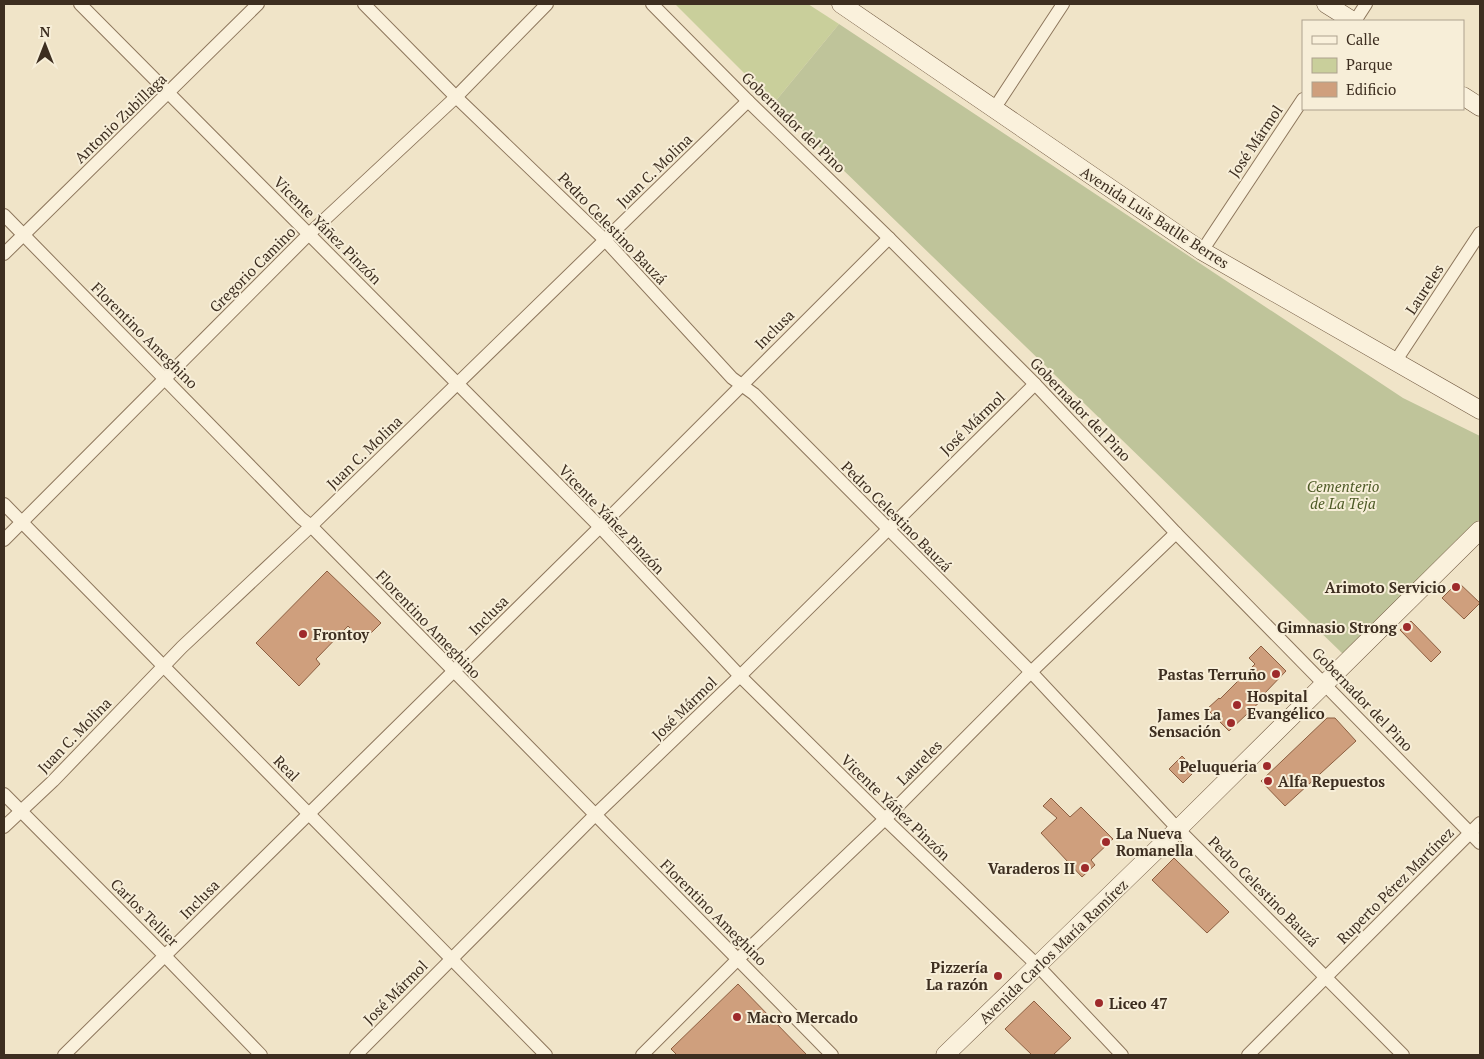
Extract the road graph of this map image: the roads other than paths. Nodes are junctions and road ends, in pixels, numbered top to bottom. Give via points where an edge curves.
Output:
1 (80, 4) edge
2 (258, 4) edge
3 (364, 4) edge
4 (547, 4) edge
5 (652, 4) edge
6 (841, 4) edge
7 (1063, 4) edge
8 (1326, 4) edge
9 (1366, 4) edge
10 (1352, 20) edge
11 (1355, 20) edge
12 (169, 93) junction
13 (456, 97) junction
14 (1464, 97) edge
15 (748, 101) junction
16 (1302, 101) edge
17 (1480, 107) edge
18 (994, 109) junction
19 (4, 215) edge
20 (1480, 233) edge
21 (310, 234) junction
22 (24, 235) junction
23 (890, 238) junction
24 (605, 240) junction
25 (1202, 251) junction
26 (4, 254) edge
27 (1395, 362) junction
28 (166, 379) junction
29 (456, 384) junction
30 (741, 384) junction
31 (1035, 384) junction
32 (1480, 410) edge
33 (4, 504) edge
34 (22, 522) junction
35 (311, 526) junction
36 (600, 527) junction
37 (887, 529) junction
38 (1176, 533) junction
39 (1477, 539) edge
40 (4, 540) edge
41 (164, 667) junction
42 (453, 671) junction
43 (1031, 672) junction
44 (740, 676) junction
45 (1325, 684) junction
46 (4, 794) edge
47 (21, 811) junction
48 (308, 814) junction
49 (596, 815) junction
50 (885, 819) junction
51 (1480, 823) edge
52 (4, 827) edge
53 (1178, 829) junction
54 (1470, 833) junction
55 (1480, 843) edge
56 (165, 956) junction
57 (452, 958) junction
58 (738, 959) junction
59 (1038, 966) junction
60 (1326, 976) junction
61 (64, 1055) edge
62 (261, 1055) edge
63 (356, 1055) edge
64 (546, 1055) edge
65 (642, 1055) edge
66 (832, 1055) edge
67 (945, 1055) edge
68 (1122, 1055) edge
69 (1248, 1055) edge
70 (1403, 1055) edge

1 - 12 street, Vicente Yáñez Pinzón
2 - 12 street, Antonio Zubillaga
3 - 13 street, Pedro Celestino Bauzá
4 - 13 street, Gregorio Camino
5 - 15 street, Gobernador del Pino
6 - 18 main road, Avenida Luis Batlle Berres
7 - 18 street
8 - 10 main road
9 - 11 street
12 - 21 street, Vicente Yáñez Pinzón
12 - 22 street, Antonio Zubillaga
13 - 21 street, Gregorio Camino
13 - 24 street, Pedro Celestino Bauzá
14 - 17 main road
15 - 23 street, Gobernador del Pino
15 - 24 street, Juan C. Molina
16 - 25 street, José Mármol
18 - 25 main road, Avenida Luis Batlle Berres
19 - 22 street, Florentino Ameghino
20 - 27 street, Laureles
21 - 28 street, Gregorio Camino
21 - 29 street, Vicente Yáñez Pinzón
22 - 26 street, Antonio Zubillaga
22 - 28 street, Florentino Ameghino
23 - 30 street, Inclusa
23 - 31 street, Gobernador del Pino
24 - 29 street, Juan C. Molina
24 - 30 street, Pedro Celestino Bauzá
25 - 27 main road, Avenida Luis Batlle Berres
27 - 32 main road, Avenida Luis Batlle Berres
28 - 34 street, Gregorio Camino
28 - 35 street, Florentino Ameghino
29 - 35 street, Juan C. Molina
29 - 36 street, Vicente Yáñez Pinzón
30 - 36 street, Inclusa
30 - 37 street, Pedro Celestino Bauzá
31 - 37 street, José Mármol
31 - 38 street, Gobernador del Pino
33 - 34 street, Real
34 - 40 street, Gregorio Camino
34 - 41 street, Real
35 - 41 street, Juan C. Molina
35 - 42 street, Florentino Ameghino
36 - 42 street, Inclusa
36 - 44 street, Vicente Yáñez Pinzón
37 - 43 street, Pedro Celestino Bauzá
37 - 44 street, José Mármol
38 - 43 street, Laureles
38 - 45 street, Gobernador del Pino
39 - 45 main road, Avenida Carlos María Ramírez
41 - 47 street, Juan C. Molina
41 - 48 street, Real
42 - 48 street, Inclusa
42 - 49 street, Florentino Ameghino
43 - 50 street, Laureles
43 - 53 street, Pedro Celestino Bauzá
44 - 49 street, José Mármol
44 - 50 street, Vicente Yáñez Pinzón
45 - 53 main road, Avenida Carlos María Ramírez
45 - 54 street, Gobernador del Pino
46 - 47 street, Carlos Tellier
47 - 52 street, Juan C. Molina
47 - 56 street, Carlos Tellier
48 - 56 street, Inclusa
48 - 57 street, Real
49 - 57 street, José Mármol
49 - 58 street, Florentino Ameghino
50 - 58 street, Laureles
50 - 59 street, Vicente Yáñez Pinzón
51 - 54 street, Ruperto Pérez Martínez
53 - 59 main road, Avenida Carlos María Ramírez
53 - 60 street, Pedro Celestino Bauzá
54 - 55 street, Gobernador del Pino
54 - 60 street, Ruperto Pérez Martínez
56 - 61 street, Inclusa
56 - 62 street, Carlos Tellier
57 - 63 street, José Mármol
57 - 64 street, Real
58 - 65 street, Laureles
58 - 66 street, Florentino Ameghino
59 - 67 main road, Avenida Carlos María Ramírez
59 - 68 street, Vicente Yáñez Pinzón
60 - 69 street, Ruperto Pérez Martínez
60 - 70 street, Pedro Celestino Bauzá

